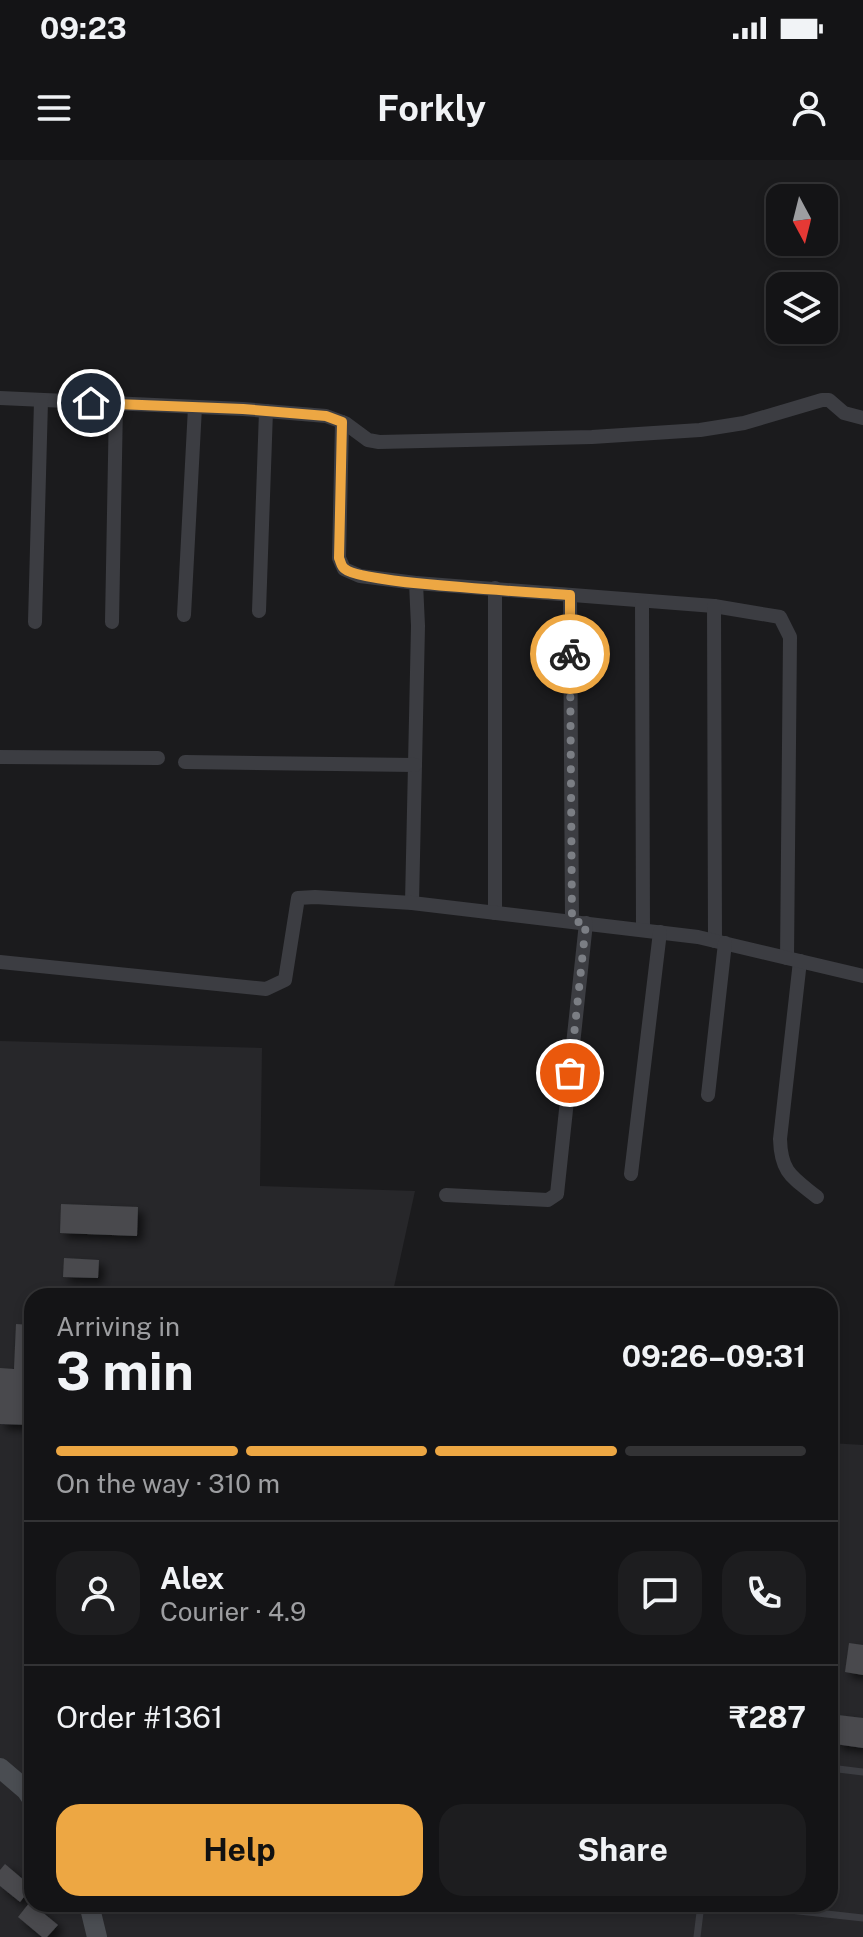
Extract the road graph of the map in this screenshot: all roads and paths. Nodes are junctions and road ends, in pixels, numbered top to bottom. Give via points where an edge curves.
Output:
1 (0, 398) edge
2 (41, 401) junction
3 (116, 404) junction
4 (195, 407) junction
5 (266, 411) junction
6 (863, 418) edge
7 (342, 422) junction
8 (416, 583) junction
9 (495, 588) junction
10 (570, 595) junction
11 (642, 602) junction
12 (714, 606) junction
13 (259, 611) dead end
14 (184, 615) dead end
15 (35, 622) dead end
16 (112, 622) dead end
17 (0, 757) edge
18 (158, 758) dead end
19 (185, 762) dead end
20 (415, 765) junction
21 (412, 903) junction
22 (495, 913) junction
23 (579, 922) junction
24 (643, 930) junction
25 (660, 932) junction
26 (720, 942) junction
27 (794, 960) junction
28 (0, 962) edge
29 (863, 976) edge
30 (708, 1095) dead end
31 (631, 1174) dead end
32 (446, 1195) dead end
33 (817, 1197) dead end
34 (0, 1768) edge
35 (838, 1769) edge
36 (863, 1772) edge
37 (24, 1788) edge
38 (91, 1912) edge
39 (700, 1912) edge
40 (809, 1912) edge
41 (863, 1918) edge
42 (97, 1937) edge
43 (697, 1937) edge

1 - 2 street
2 - 3 street
2 - 15 street
3 - 4 street
3 - 16 street
4 - 5 street
4 - 14 street
5 - 7 street
5 - 13 street
6 - 7 street via 822,400 744,423 673,433 379,442
7 - 8 street via 339,558 344,569
8 - 9 street
8 - 20 street
9 - 10 street
9 - 22 street
10 - 11 street
10 - 23 street
11 - 12 street
11 - 24 street
12 - 26 street
12 - 27 street via 780,617 790,637
17 - 18 street
19 - 20 street
20 - 21 street
21 - 22 street
21 - 28 street via 298,898 285,980 266,989
22 - 23 street
23 - 24 street
23 - 32 street via 557,1194 548,1200
24 - 25 street
25 - 26 street
25 - 31 street
26 - 27 street
26 - 30 street
27 - 29 street
27 - 33 street via 780,1157 785,1171
34 - 37 street
35 - 36 lane
38 - 42 street
39 - 43 lane
40 - 41 lane

